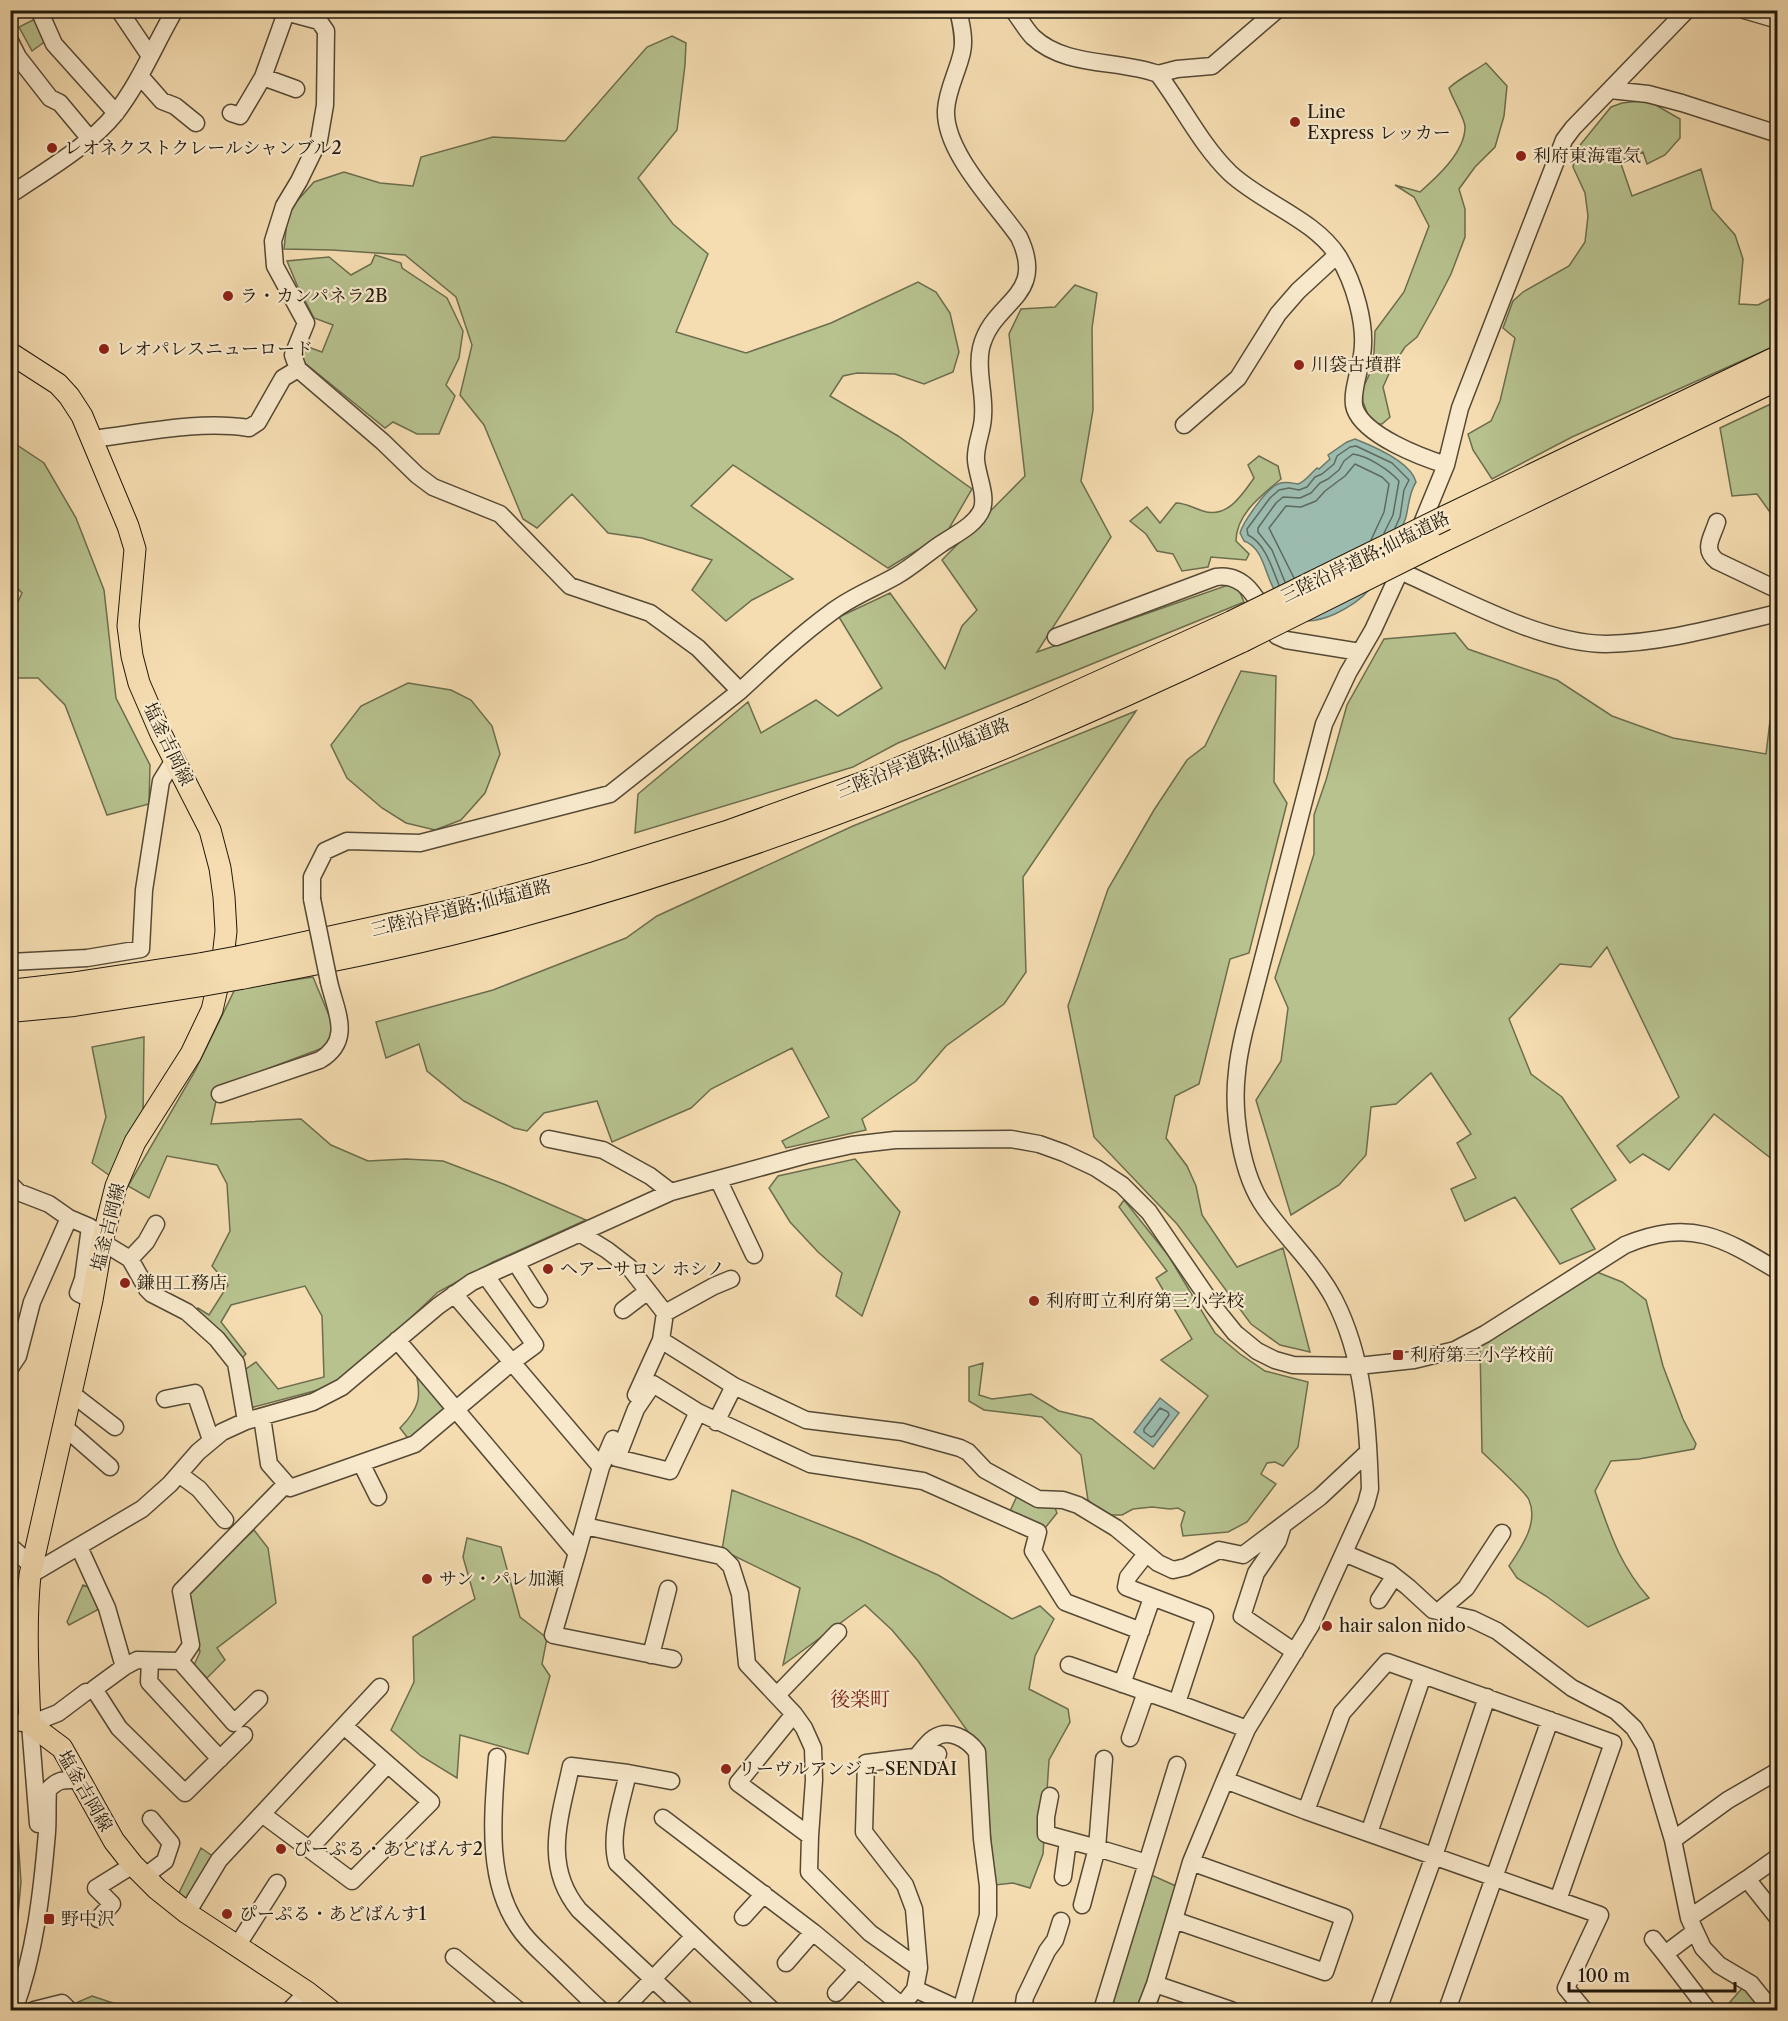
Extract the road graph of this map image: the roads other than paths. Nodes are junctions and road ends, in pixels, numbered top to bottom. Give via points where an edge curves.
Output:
1 (39, 10) edge
2 (119, 10) edge
3 (958, 10) edge
4 (1013, 10) edge
5 (1277, 10) edge
6 (1687, 10) edge
7 (1744, 10) edge
8 (282, 12) edge
9 (169, 14) edge
10 (1778, 20) edge
11 (10, 41) edge
12 (150, 56) junction
13 (14, 58) edge
14 (1158, 74) junction
15 (140, 76) junction
16 (263, 77) junction
17 (296, 89) dead end
18 (1610, 90) junction
19 (116, 113) junction
20 (240, 118) dead end
21 (196, 123) dead end
22 (1778, 134) edge
23 (90, 139) junction
24 (10, 195) edge
25 (1337, 255) junction
26 (10, 353) edge
27 (1778, 358) edge
28 (298, 369) junction
29 (1778, 378) edge
30 (1184, 426) dead end
31 (92, 439) junction
32 (1446, 465) junction
33 (1717, 522) dead end
34 (1400, 571) junction
35 (1778, 590) edge
36 (1778, 613) edge
37 (1237, 632) junction
38 (1056, 637) dead end
39 (1360, 652) junction
40 (740, 691) junction
41 (174, 760) junction
42 (10, 962) edge
43 (202, 974) junction
44 (10, 992) edge
45 (10, 1010) edge
46 (220, 1094) dead end
47 (549, 1139) dead end
48 (718, 1179) junction
49 (10, 1184) edge
50 (671, 1192) junction
51 (69, 1218) junction
52 (156, 1224) dead end
53 (581, 1234) junction
54 (102, 1242) junction
55 (754, 1255) dead end
56 (130, 1259) junction
57 (516, 1263) junction
58 (1778, 1271) edge
59 (486, 1276) junction
60 (731, 1279) dead end
61 (648, 1291) junction
62 (454, 1294) junction
63 (539, 1299) dead end
64 (92, 1300) junction
65 (623, 1310) dead end
66 (665, 1313) junction
67 (661, 1340) junction
68 (397, 1341) junction
69 (512, 1362) junction
70 (1359, 1366) junction
71 (10, 1368) edge
72 (734, 1386) junction
73 (71, 1393) junction
74 (165, 1399) dead end
75 (456, 1410) junction
76 (698, 1412) junction
77 (254, 1419) junction
78 (716, 1422) junction
79 (62, 1425) junction
80 (115, 1427) dead end
81 (211, 1440) junction
82 (1367, 1452) junction
83 (361, 1463) junction
84 (110, 1467) dead end
85 (601, 1467) junction
86 (178, 1474) junction
87 (286, 1484) junction
88 (378, 1497) dead end
89 (225, 1520) dead end
90 (1283, 1524) junction
91 (585, 1526) junction
92 (1502, 1533) dead end
93 (10, 1546) edge
94 (79, 1547) junction
95 (577, 1553) junction
96 (1344, 1553) junction
97 (1146, 1554) junction
98 (31, 1570) junction
99 (1394, 1577) junction
100 (668, 1589) dead end
101 (1152, 1598) junction
102 (1378, 1600) dead end
103 (1439, 1611) junction
104 (1141, 1631) junction
105 (838, 1632) dead end
106 (1295, 1652) junction
107 (651, 1655) junction
108 (673, 1659) dead end
109 (150, 1660) junction
110 (180, 1661) junction
111 (1069, 1665) dead end
112 (124, 1667) junction
113 (1423, 1675) junction
114 (1122, 1684) junction
115 (380, 1687) dead end
116 (86, 1692) dead end
117 (1146, 1692) junction
118 (777, 1695) junction
119 (1487, 1697) junction
120 (259, 1699) dead end
121 (1177, 1703) junction
122 (794, 1714) junction
123 (1550, 1720) junction
124 (20, 1723) edge
125 (344, 1726) junction
126 (1247, 1729) junction
127 (244, 1735) dead end
128 (1130, 1738) dead end
129 (938, 1754) dead end
130 (916, 1756) junction
131 (497, 1757) dead end
132 (220, 1759) junction
133 (1104, 1760) dead end
134 (387, 1765) junction
135 (1178, 1765) dead end
136 (1778, 1771) edge
137 (628, 1773) junction
138 (80, 1780) junction
139 (1225, 1780) junction
140 (671, 1781) dead end
141 (1050, 1796) dead end
142 (1306, 1811) junction
143 (262, 1814) junction
144 (663, 1818) dead end
145 (151, 1819) dead end
146 (1369, 1833) junction
147 (810, 1836) junction
148 (1673, 1840) junction
149 (1068, 1841) junction
150 (310, 1848) junction
151 (1097, 1848) junction
152 (1434, 1856) junction
153 (1778, 1857) edge
154 (1191, 1862) junction
155 (1147, 1863) junction
156 (138, 1871) junction
157 (42, 1873) junction
158 (1063, 1877) dead end
159 (1494, 1877) junction
160 (1747, 1879) junction
161 (276, 1883) dead end
162 (764, 1894) junction
163 (1558, 1900) junction
164 (1082, 1905) dead end
165 (188, 1913) junction
166 (743, 1917) dead end
167 (1778, 1918) edge
168 (98, 1919) dead end
169 (1174, 1920) junction
170 (1061, 1921) dead end
171 (1691, 1925) junction
172 (813, 1932) junction
173 (694, 1936) junction
174 (1653, 1939) dead end
175 (237, 1946) junction
176 (1665, 1953) junction
177 (454, 1957) dead end
178 (786, 1963) dead end
179 (919, 1968) junction
180 (858, 1969) junction
181 (652, 1979) junction
182 (1155, 1984) junction
183 (915, 1989) junction
184 (307, 1992) junction
185 (836, 1993) dead end
186 (591, 2007) edge
187 (896, 2007) edge
188 (1211, 2007) edge
189 (14, 2010) edge
190 (34, 2010) edge
191 (69, 2010) edge
192 (290, 2010) edge
193 (330, 2010) edge
194 (518, 2010) edge
195 (623, 2010) edge
196 (686, 2010) edge
197 (772, 2010) edge
198 (961, 2010) edge
199 (1023, 2010) edge
200 (1102, 2010) edge
201 (1144, 2010) edge
202 (1231, 2010) edge
203 (1378, 2010) edge
204 (1448, 2010) edge
205 (1584, 2010) edge
206 (1708, 2010) edge
207 (1772, 2010) edge

1 - 19 street via 54,44
2 - 12 street
3 - 40 street via 963,50 946,110 948,127 959,155 1019,237 1028,269 1024,286 984,337 981,349 983,415 976,460 983,507 956,535 897,575 833,611
4 - 14 street via 1033,37 1058,53
5 - 14 street via 1212,66
6 - 18 street
7 - 10 street
8 - 16 street
8 - 28 street via 319,21 326,31 325,105 319,140 284,206 273,241 275,266 306,323 293,355
9 - 12 street
11 - 13 street
12 - 15 street
13 - 23 street
14 - 25 street via 1231,174 1317,233
15 - 19 street
15 - 21 street via 162,101
16 - 17 street
16 - 20 street
18 - 22 street via 1659,97
18 - 32 street via 1564,140 1460,408
19 - 23 street
23 - 24 street
25 - 30 street via 1278,314 1238,378
25 - 32 street via 1353,290 1363,330 1356,410 1374,431
26 - 31 main road, 塩釜吉岡線 via 58,384 82,416
27 - 37 highway, 三陸沿岸道路;仙塩道路, bridge via 1445,518
28 - 31 street via 283,378 258,422 249,428 186,427
28 - 40 street via 433,487 500,513 570,586 650,614 698,648
29 - 37 highway, 三陸沿岸道路;仙塩道路, bridge via 1432,545
31 - 41 main road, 塩釜吉岡線 via 135,549 128,626 132,656 139,683
32 - 34 street
33 - 35 street via 1708,549 1710,555
34 - 36 street via 1546,634 1594,643 1669,638
34 - 39 street
37 - 43 highway, 三陸沿岸道路;仙塩道路, bridge via 874,780 727,833 470,908
38 - 39 street via 1228,575 1247,585 1277,636
39 - 70 street via 1332,704 1313,764 1244,1032 1235,1102 1240,1140 1256,1194 1334,1298
40 - 46 street, bridge via 610,794 420,843 347,841 325,851 312,877 312,899 340,1038 330,1054 320,1060
41 - 42 street via 161,781 144,890 141,950 87,958
41 - 54 main road, 塩釜吉岡線 via 210,830 220,868 226,931 222,967 212,1010 191,1054 135,1142 116,1186
43 - 44 highway, 三陸沿岸道路;仙塩道路
43 - 45 highway, 三陸沿岸道路;仙塩道路 via 74,1004
47 - 50 street via 603,1150
48 - 50 street
48 - 55 street
48 - 70 street via 806,1155 895,1140 1011,1140 1039,1144 1096,1168 1122,1185 1149,1212 1228,1324 1257,1351 1293,1365
49 - 51 street
50 - 53 street
51 - 64 street via 90,1227 78,1293
51 - 71 street via 32,1302 18,1356
52 - 56 street
53 - 57 street
53 - 61 street via 629,1267
54 - 56 street
54 - 64 main road, 塩釜吉岡線
56 - 77 street via 147,1289 202,1324 236,1363
57 - 59 street
57 - 63 street
58 - 70 street via 1736,1246 1698,1232 1648,1235 1625,1245 1455,1350 1414,1360
59 - 62 street
59 - 69 street via 535,1345
60 - 66 street
61 - 65 street
61 - 66 street
62 - 68 street
62 - 69 street
64 - 73 main road, 塩釜吉岡線
66 - 67 street
67 - 72 street
67 - 85 street
68 - 75 street
68 - 77 street via 330,1395
69 - 75 street
69 - 85 street
70 - 82 street
72 - 78 street
72 - 97 street via 806,1420 902,1432 960,1448 985,1470 1038,1499 1078,1505 1116,1528
73 - 79 main road, 塩釜吉岡線
73 - 80 street
74 - 81 street via 198,1387
75 - 83 street via 415,1444
75 - 95 street
76 - 76 street via 653,1384 636,1409 617,1458 670,1472
76 - 78 street
77 - 81 street
77 - 87 street via 269,1464
78 - 104 street via 810,1464 923,1481 1038,1532 1033,1551 1065,1602
79 - 84 street
79 - 98 main road, 塩釜吉岡線
81 - 86 street
82 - 90 street via 1320,1497
82 - 96 street via 1370,1489
83 - 87 street via 290,1488
83 - 88 street
85 - 91 street
86 - 89 street via 199,1489
86 - 94 street via 142,1509
87 - 110 street via 181,1591 191,1645
90 - 97 street via 1243,1555 1218,1550 1173,1570
90 - 106 street via 1278,1541 1256,1573 1242,1616
91 - 95 street
91 - 118 street via 721,1556 731,1566 740,1594 747,1664
92 - 103 street via 1466,1588
93 - 98 street
94 - 98 street
94 - 112 street via 107,1608
95 - 107 street via 553,1635
96 - 99 street
96 - 106 street
97 - 101 street via 1128,1577 1126,1587
98 - 124 main road, 塩釜吉岡線
99 - 102 street
99 - 103 street
100 - 107 street
101 - 104 street
101 - 121 street via 1204,1617
103 - 148 street via 1472,1619 1497,1631 1572,1688 1616,1711 1634,1728 1645,1746
104 - 114 street
105 - 118 street
106 - 126 street
107 - 108 street
109 - 110 street
109 - 112 street via 137,1660
109 - 132 street via 149,1682
110 - 120 street via 234,1723
111 - 114 street
112 - 132 street via 94,1689 119,1728 185,1793
113 - 119 street
113 - 142 street via 1387,1662 1342,1713
113 - 146 street
114 - 117 street
115 - 125 street
116 - 124 street via 58,1713
117 - 121 street
117 - 128 street
118 - 122 street
119 - 123 street
119 - 152 street
121 - 126 street
122 - 147 street via 813,1748
122 - 147 street via 738,1783
123 - 159 street
123 - 163 street via 1613,1743
124 - 138 main road, 塩釜吉岡線 via 62,1748
124 - 157 street
125 - 134 street
125 - 143 street
126 - 139 street
127 - 132 street
129 - 130 street
130 - 179 street via 866,1763 864,1832 905,1885 914,1909
130 - 198 street via 934,1737 947,1734 970,1742 976,1752 988,1915
131 - 186 street via 495,1858 511,1915 524,1936
133 - 151 street
134 - 150 street
134 - 150 street via 430,1803 352,1881
135 - 155 street
136 - 148 street via 1728,1800
137 - 140 street
137 - 173 street via 615,1835 617,1863
137 - 181 street via 570,1766 555,1837 555,1856 568,1898
138 - 156 main road, 塩釜吉岡線 via 114,1841
138 - 157 street via 56,1782 48,1790
139 - 142 street
139 - 154 street
141 - 149 street via 1046,1834
142 - 146 street
143 - 150 street
143 - 165 street via 219,1860
144 - 162 street
145 - 156 street via 171,1843 165,1861
146 - 152 street
147 - 179 street via 809,1872 870,1933
148 - 171 street
149 - 151 street
149 - 158 street
151 - 155 street
151 - 164 street
152 - 159 street
152 - 203 street
153 - 160 street
154 - 169 street
154 - 169 street via 1344,1917 1325,1972
155 - 200 street
156 - 165 main road, 塩釜吉岡線
156 - 168 street via 96,1888 111,1904
157 - 189 street via 35,1934
159 - 163 street
159 - 204 street
160 - 167 street
160 - 171 street
161 - 175 street
162 - 166 street
162 - 172 street
163 - 205 street via 1600,1915 1566,1988
165 - 175 main road, 塩釜吉岡線
169 - 182 street
170 - 199 street via 1025,1997
171 - 176 street
171 - 207 street via 1703,1948 1719,1965 1751,1984
172 - 178 street
172 - 180 street
173 - 181 street
173 - 197 street
174 - 176 street
175 - 184 main road, 塩釜吉岡線
176 - 206 street
177 - 194 street
179 - 183 street
180 - 185 street
180 - 187 street
181 - 195 street
181 - 196 street
182 - 188 street
182 - 201 street
183 - 187 street via 902,2006
183 - 198 street
184 - 192 street
184 - 193 main road, 塩釜吉岡線
188 - 202 street
190 - 191 street via 62,2003

